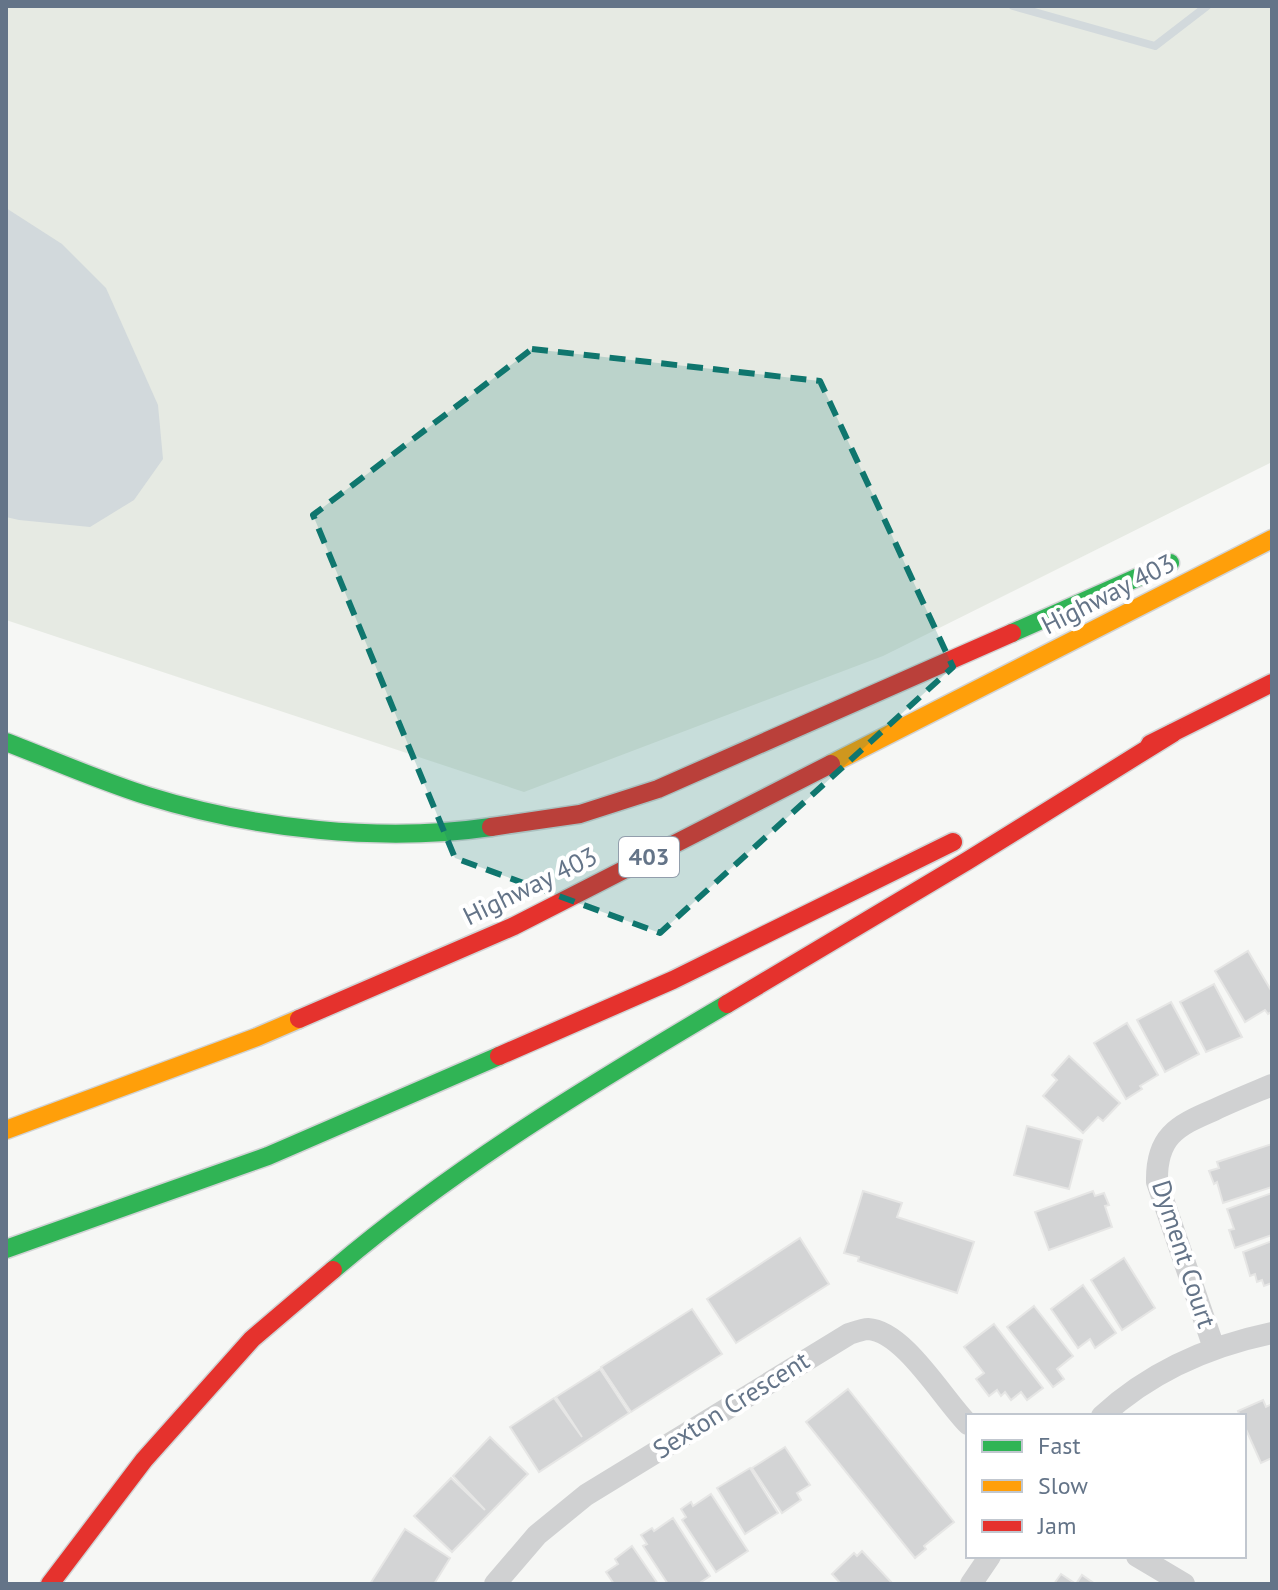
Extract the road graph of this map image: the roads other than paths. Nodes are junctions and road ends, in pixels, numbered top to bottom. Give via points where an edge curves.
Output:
1 (1272, 539) edge
2 (1184, 557) dead end
3 (1272, 683) edge
4 (1173, 733) junction
5 (6, 742) edge
6 (1002, 818) dead end
7 (973, 832) dead end
8 (1272, 1085) edge
9 (6, 1130) edge
10 (6, 1249) edge
11 (1272, 1333) edge
12 (1214, 1348) junction
13 (1104, 1414) edge
14 (966, 1422) edge
15 (989, 1558) edge
16 (1140, 1558) edge
17 (50, 1584) edge
18 (495, 1584) edge
19 (971, 1584) edge
20 (1184, 1584) edge

1 - 9 highway, Highway 403 / 403 via 514,926 257,1037
2 - 5 highway via 658,789 580,814 476,829 366,833 253,822 148,796
3 - 4 highway
4 - 6 highway
4 - 17 highway via 584,1089 387,1224 252,1339 144,1460
7 - 10 highway via 673,980 282,1150
8 - 12 street, Dyment Court via 1177,1127 1156,1165 1157,1182
11 - 12 street
12 - 13 street via 1126,1394
14 - 18 street, Sexton Crescent via 905,1347 868,1329 849,1334 586,1495 537,1535
15 - 19 street
16 - 20 street

